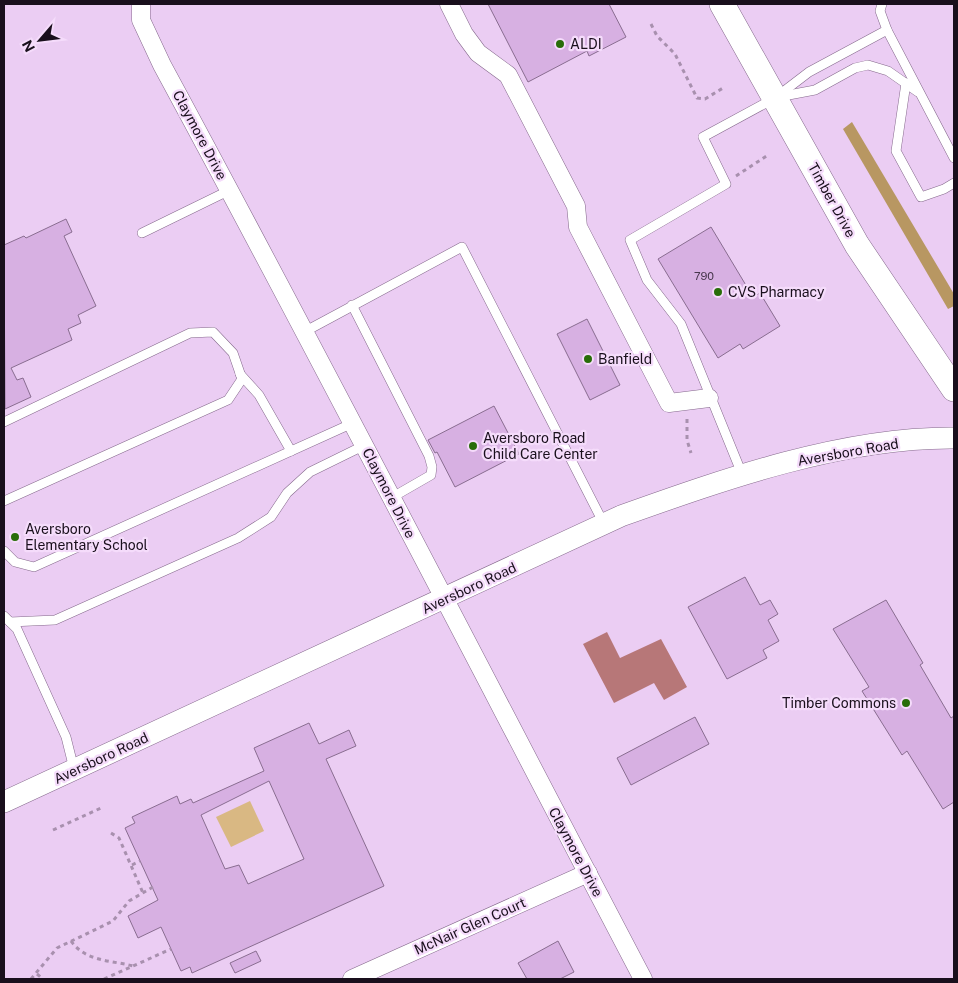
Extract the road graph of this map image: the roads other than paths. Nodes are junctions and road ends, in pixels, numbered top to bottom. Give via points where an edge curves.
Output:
1 (140, 4) edge
2 (448, 4) edge
3 (722, 4) edge
4 (882, 4) edge
5 (886, 30) junction
6 (906, 83) junction
7 (919, 92) junction
8 (775, 98) junction
9 (954, 158) edge
10 (954, 183) edge
11 (230, 190) junction
12 (142, 233) dead end
13 (352, 305) junction
14 (304, 332) junction
15 (240, 374) junction
16 (954, 389) edge
17 (709, 398) junction
18 (4, 422) edge
19 (353, 423) junction
20 (954, 438) edge
21 (365, 445) junction
22 (291, 451) junction
23 (742, 474) junction
24 (391, 498) junction
25 (4, 501) edge
26 (604, 524) junction
27 (4, 551) edge
28 (444, 600) junction
29 (7, 619) edge
30 (74, 770) junction
31 (4, 802) edge
32 (588, 873) junction
33 (352, 979) edge
34 (644, 979) edge

1 - 11 street, Claymore Drive via 141,20 162,65
2 - 17 street via 478,53 508,75 576,206 578,227 669,403
3 - 8 main road, Timber Drive
4 - 5 lane via 880,11
5 - 7 lane
5 - 8 lane via 804,75
6 - 7 lane
6 - 8 lane via 888,71 868,65 855,68 815,90
6 - 10 lane via 896,151 921,197
7 - 9 lane
8 - 16 main road, Timber Drive via 857,245
8 - 17 lane via 703,137 726,184 630,240 647,280 681,324
11 - 12 lane
11 - 14 street, Claymore Drive
13 - 14 lane
13 - 24 lane via 432,467 431,475
13 - 26 lane via 462,247
14 - 19 street, Claymore Drive
15 - 18 lane via 233,353 213,332 190,333
15 - 22 lane via 260,395
15 - 25 lane via 242,379 228,400
17 - 23 lane
19 - 21 street, Claymore Drive
19 - 22 lane
20 - 23 street, Aversboro Road via 849,449
21 - 24 street, Claymore Drive
21 - 29 lane via 310,472 287,493 271,517 238,538 55,620
22 - 27 lane via 34,567 15,562
23 - 26 street, Aversboro Road
24 - 28 street, Claymore Drive
26 - 28 street, Aversboro Road
28 - 30 street, Aversboro Road
28 - 32 street, Claymore Drive
29 - 30 lane via 17,629 66,737
30 - 31 street, Aversboro Road
32 - 33 street, McNair Glen Court
32 - 34 street, Claymore Drive

